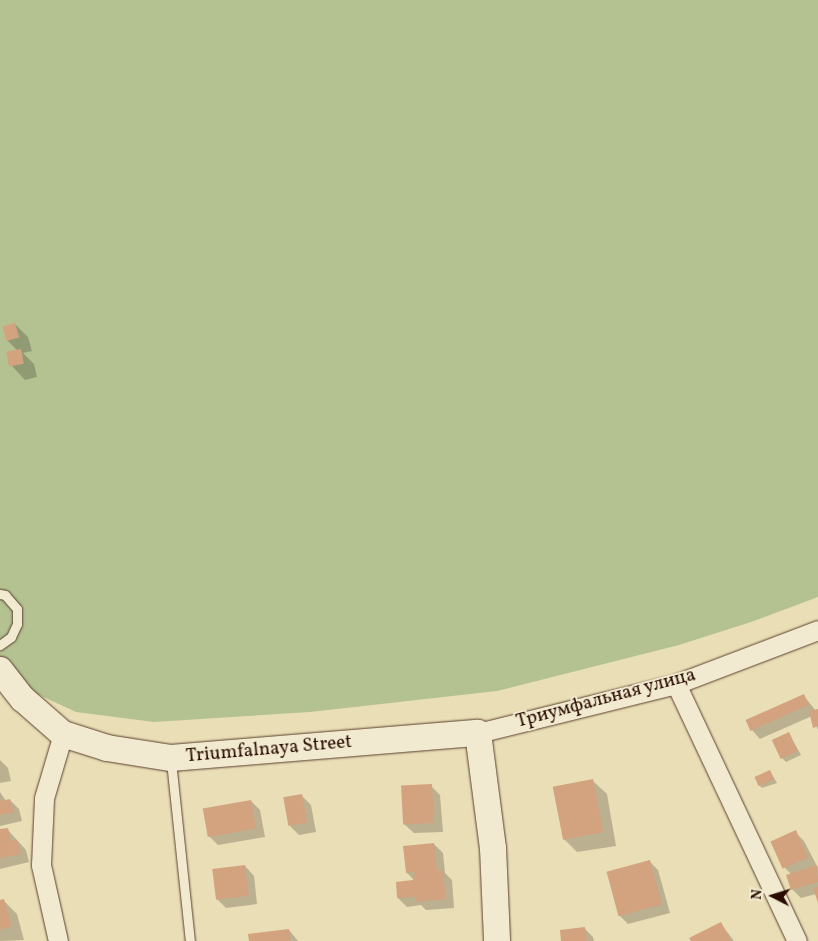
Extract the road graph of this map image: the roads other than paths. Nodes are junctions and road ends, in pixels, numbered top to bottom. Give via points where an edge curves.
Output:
1 (0, 594) edge
2 (818, 630) edge
3 (0, 645) edge
4 (0, 670) edge
5 (676, 684) junction
6 (478, 733) junction
7 (63, 734) junction
8 (171, 758) junction
9 (58, 941) edge
10 (190, 941) edge
11 (497, 941) edge
12 (797, 941) edge

1 - 3 lane via 5,595 17,609 17,624 11,637
2 - 5 street, Триумфальная улица
4 - 7 street, Triumfalnaya Street via 23,699
5 - 6 street, Триумфальная улица
5 - 12 street
6 - 8 street, Triumfalnaya Street
6 - 11 street via 493,848
7 - 8 street, Triumfalnaya Street via 107,748
7 - 9 street via 44,798 41,865
8 - 10 lane

